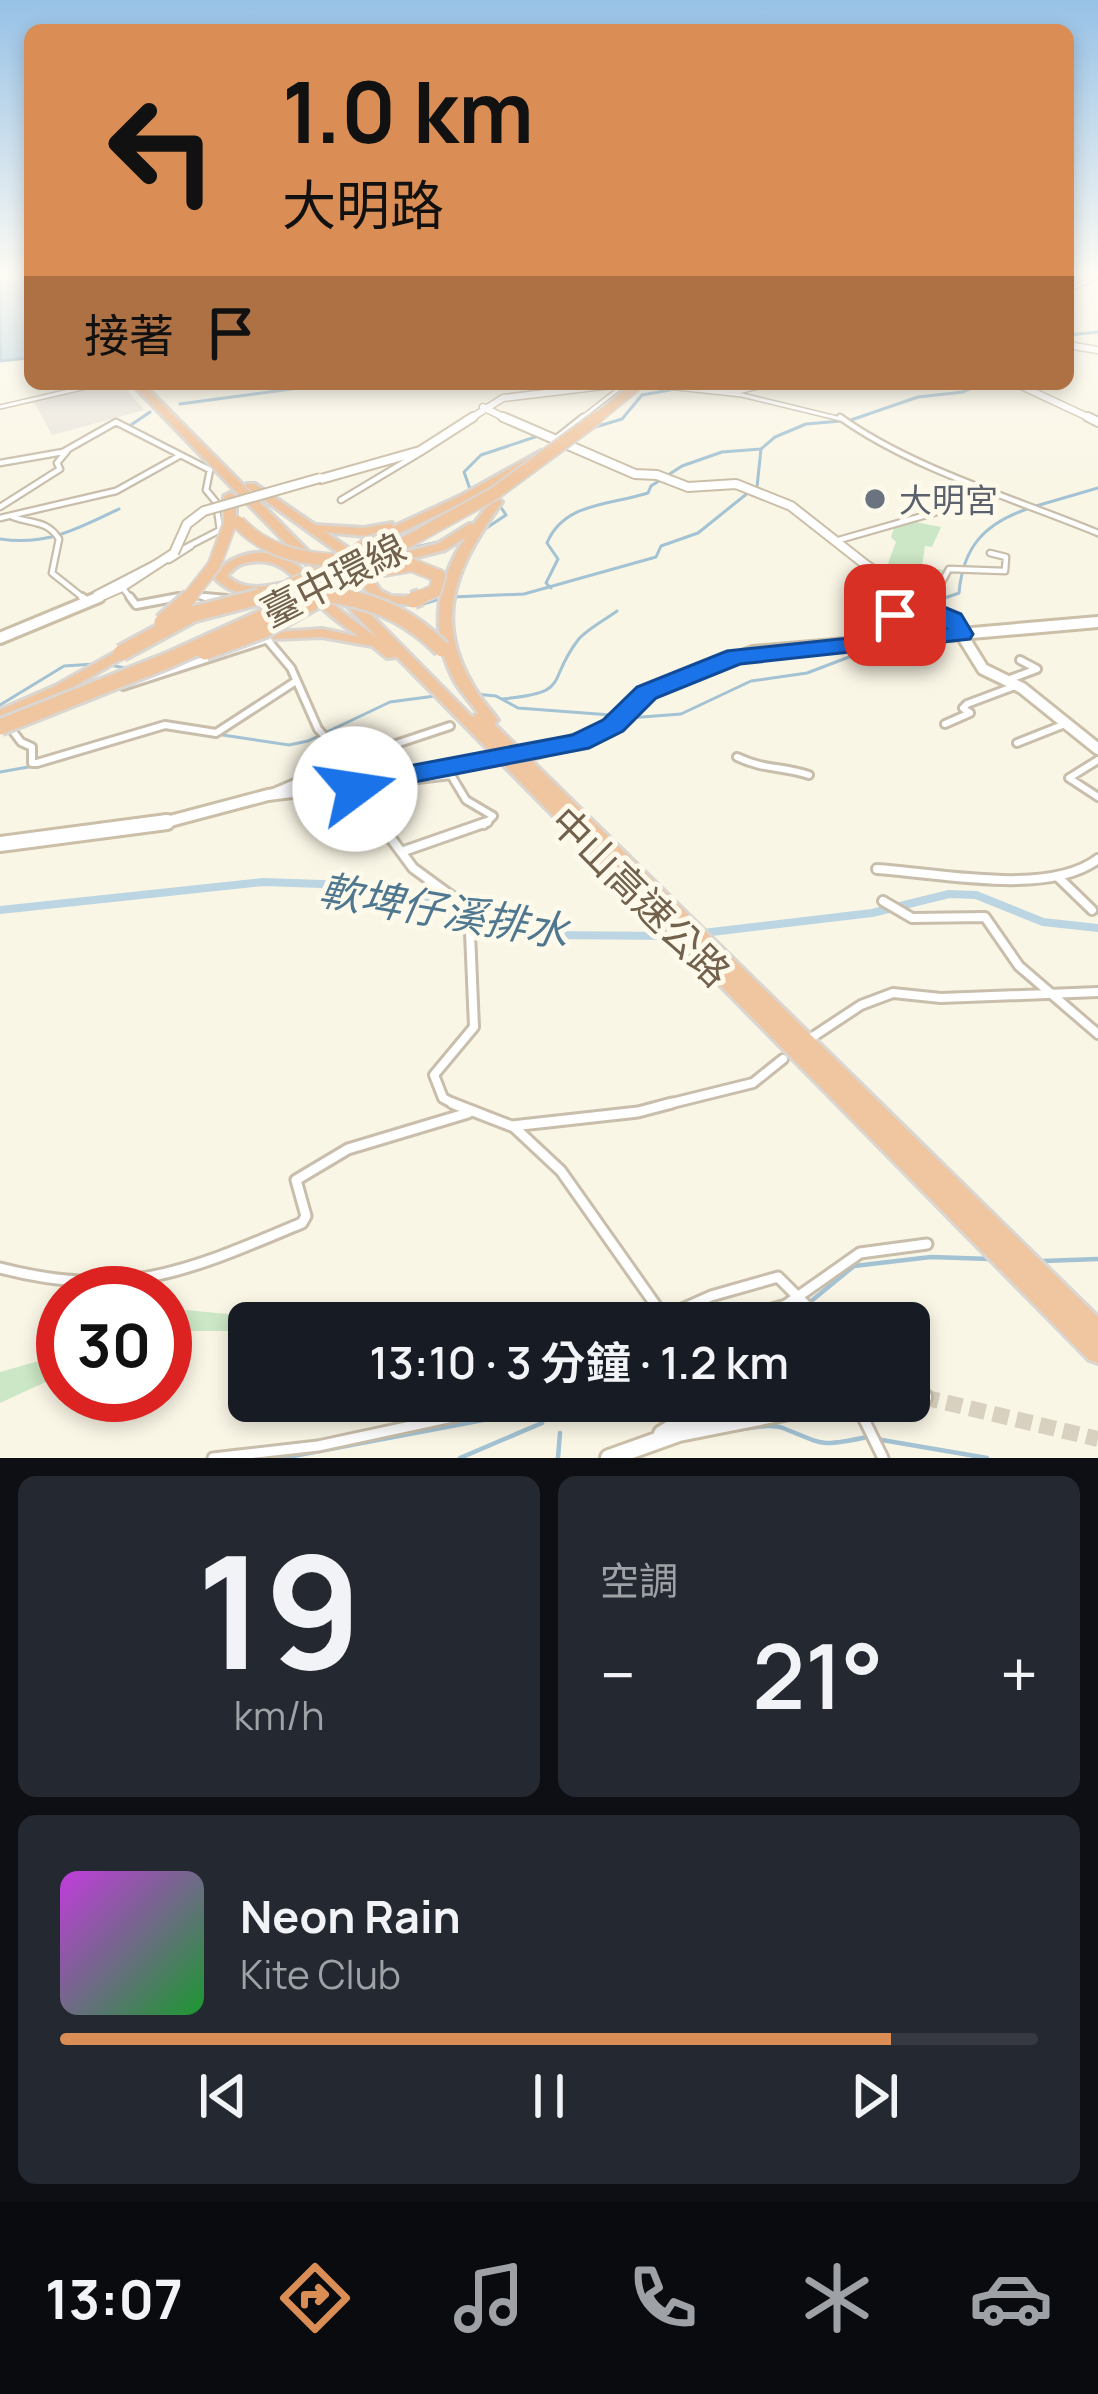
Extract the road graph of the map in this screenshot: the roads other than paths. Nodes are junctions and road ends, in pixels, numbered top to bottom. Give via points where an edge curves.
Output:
1 (73, 390) edge
2 (148, 390) edge
3 (148, 390) edge
4 (566, 390) edge
5 (624, 390) edge
6 (626, 390) edge
7 (681, 390) edge
8 (1030, 390) edge
9 (0, 407) edge
10 (483, 407) junction
11 (1098, 422) edge
12 (571, 443) junction
13 (196, 445) junction
14 (70, 448) junction
15 (549, 449) junction
16 (420, 452) junction
17 (179, 456) junction
18 (0, 463) edge
19 (230, 471) junction
20 (999, 494) junction
21 (464, 498) junction
22 (341, 500) dead end
23 (496, 502) junction
24 (0, 506) edge
25 (45, 507) junction
26 (0, 518) edge
27 (13, 518) junction
28 (293, 518) junction
29 (46, 522) junction
30 (234, 522) junction
31 (1098, 529) edge
32 (839, 540) junction
33 (192, 543) junction
34 (990, 553) dead end
35 (171, 557) junction
36 (122, 587) junction
37 (87, 601) junction
38 (927, 607) junction
39 (887, 614) dead end
40 (1098, 622) edge
41 (961, 634) junction
42 (0, 638) edge
43 (273, 638) junction
44 (121, 653) junction
45 (447, 654) junction
46 (185, 659) junction
47 (397, 659) junction
48 (1020, 660) dead end
49 (1006, 680) junction
50 (296, 681) junction
51 (1019, 685) junction
52 (451, 694) junction
53 (945, 724) dead end
54 (1065, 724) junction
55 (2, 725) edge
56 (450, 725) dead end
57 (1017, 743) dead end
58 (1098, 749) edge
59 (736, 757) dead end
60 (347, 760) junction
61 (1098, 760) edge
62 (809, 775) dead end
63 (360, 784) junction
64 (268, 795) junction
65 (1098, 796) edge
66 (560, 806) junction
67 (0, 844) edge
68 (401, 852) junction
69 (1098, 859) edge
70 (877, 869) dead end
71 (1058, 877) junction
72 (884, 901) dead end
73 (1092, 910) dead end
74 (704, 948) junction
75 (1098, 992) edge
76 (1047, 993) junction
77 (1098, 1034) edge
78 (808, 1040) dead end
79 (784, 1059) dead end
80 (468, 1113) junction
81 (512, 1126) junction
82 (927, 1244) dead end
83 (0, 1268) edge
84 (656, 1302) edge
85 (707, 1302) edge
86 (804, 1302) joint
87 (1098, 1333) edge
88 (1098, 1352) edge
89 (429, 1422) edge
90 (682, 1422) edge
91 (724, 1422) edge
92 (864, 1422) edge
93 (649, 1442) junction
94 (880, 1453) edge
95 (213, 1458) edge
96 (609, 1458) edge

1 - 9 street
2 - 13 highway
3 - 19 highway
4 - 10 street
5 - 15 highway, 臺中環線, bridge
6 - 12 street
7 - 20 street via 841,417
8 - 11 street
10 - 15 street
10 - 16 street
12 - 15 street
12 - 32 street via 681,486 740,485 791,506
13 - 30 highway via 219,473
13 - 52 highway
14 - 17 street via 116,422
14 - 18 street
14 - 24 street via 60,469
15 - 21 highway, bridge
15 - 23 highway, bridge
15 - 55 highway, 臺中環線, bridge via 467,508 325,586
16 - 22 street
16 - 35 street, bridge via 206,512
17 - 25 street via 116,491
17 - 33 street via 210,470 206,490 221,527
19 - 28 highway
19 - 52 highway
20 - 31 street
20 - 32 street
21 - 28 highway via 385,527 343,532
21 - 47 highway, bridge via 386,533 305,582 258,591 221,581 226,567 255,557 290,562 323,602
23 - 30 highway, bridge via 449,544 379,561 288,553
23 - 45 highway via 448,583
25 - 27 street
25 - 29 street
26 - 27 street
27 - 29 street
28 - 46 highway, bridge via 347,554 382,598 413,601 435,591 439,576 412,566 376,569 347,581 264,630
29 - 37 street via 59,538 53,575
30 - 44 highway, bridge via 194,594
32 - 38 street
33 - 35 street
33 - 37 street
34 - 38 street via 1006,557 1005,572 950,569
35 - 36 street
36 - 37 street
36 - 43 street via 136,605 188,595 244,602 254,608 253,633
37 - 42 street
38 - 39 street
38 - 41 street
40 - 41 street
41 - 49 street via 983,669
41 - 63 street, bridge via 736,656 646,692 601,732 538,752
43 - 46 highway, bridge
43 - 47 highway via 346,636
43 - 50 street
43 - 55 street
44 - 45 highway, bridge via 211,608 300,594 382,607 419,626
44 - 55 highway
45 - 52 highway
46 - 55 highway, bridge
47 - 52 highway
48 - 49 street via 1037,669
49 - 51 street
50 - 55 street via 216,733 165,725 37,764 32,747
50 - 60 street via 320,731
51 - 53 street via 967,704 970,713
51 - 54 street
52 - 66 highway
52 - 66 highway
54 - 57 street
54 - 58 street
56 - 60 street
59 - 62 street
60 - 63 street
60 - 64 street
61 - 65 street via 1069,778
63 - 64 street
63 - 68 street
63 - 68 street via 452,775 464,798 493,816
64 - 67 street via 173,823
66 - 74 highway, 中山高速公路
68 - 80 street via 470,909 474,1028 433,1082
69 - 71 street
70 - 71 street
71 - 73 street
72 - 76 street via 912,918 985,916
74 - 87 highway, 中山高速公路
74 - 88 highway, 中山高速公路
75 - 76 street
76 - 77 street
76 - 78 street via 893,993
79 - 81 street via 753,1083 638,1112
80 - 81 street
80 - 83 street via 305,1170 296,1175 302,1223 166,1278 132,1286
81 - 84 street via 555,1161
82 - 86 street via 860,1253
85 - 86 street via 778,1277
89 - 95 street
90 - 93 street
91 - 93 street
92 - 94 street
93 - 96 street

